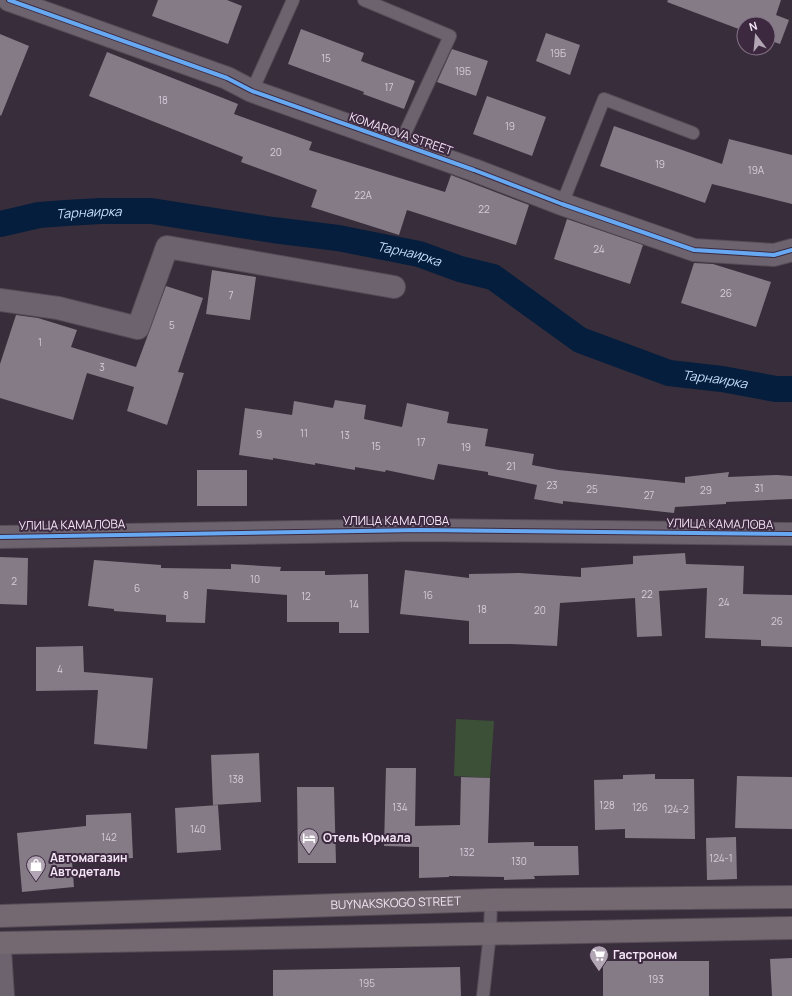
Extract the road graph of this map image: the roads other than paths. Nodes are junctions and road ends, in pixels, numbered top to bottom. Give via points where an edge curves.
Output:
1 (9, 0) edge
2 (294, 0) edge
3 (364, 0) edge
4 (252, 92) junction
5 (693, 133) dead end
6 (400, 144) junction
7 (562, 204) junction
8 (792, 250) edge
9 (394, 287) dead end
10 (0, 300) edge
11 (792, 534) edge
12 (0, 537) edge
13 (792, 897) edge
14 (491, 900) junction
15 (0, 916) edge
16 (792, 928) edge
17 (490, 933) junction
18 (0, 942) edge
19 (0, 950) edge
20 (3, 996) edge
21 (483, 996) edge

1 - 4 street, KOMAROVA STREET via 227,78
2 - 4 lane
3 - 6 lane via 450,36
4 - 6 street, KOMAROVA STREET
5 - 7 lane via 604,99
6 - 7 street, KOMAROVA STREET
7 - 8 street, KOMAROVA STREET via 694,250 774,255
9 - 10 street via 167,247 138,328 58,308
11 - 12 street, УЛИЦА КАМАЛОВА via 420,530
13 - 14 main road, BUYNAKSKOGO STREET
14 - 15 main road, BUYNAKSKOGO STREET
14 - 17 lane
16 - 17 main road
17 - 18 main road
17 - 21 lane
19 - 20 street

